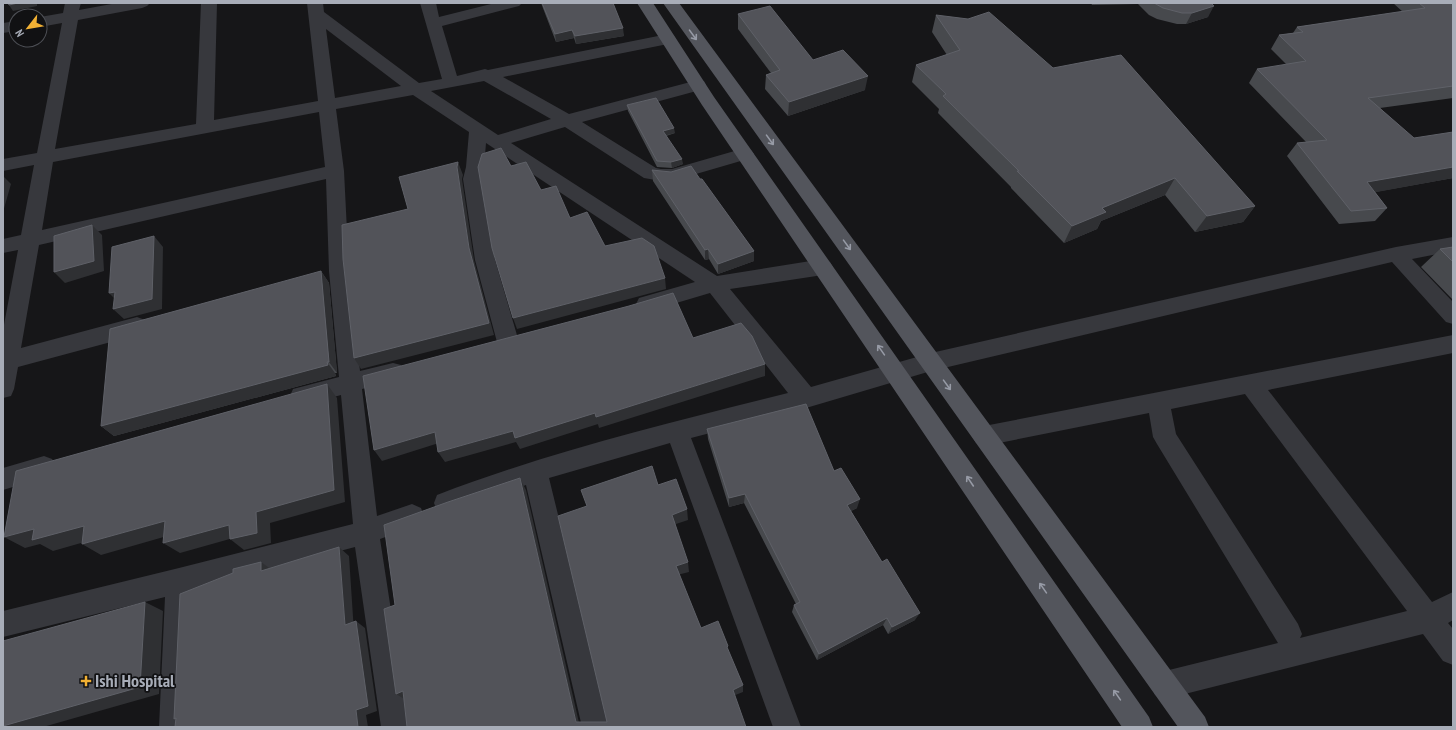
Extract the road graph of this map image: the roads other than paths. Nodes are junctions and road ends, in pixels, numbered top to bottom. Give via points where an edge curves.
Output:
1 (142, 3) edge
2 (209, 3) edge
3 (428, 3) edge
4 (514, 3) edge
5 (645, 3) edge
6 (671, 3) edge
7 (316, 8) edge
8 (72, 10) edge
9 (48, 19) edge
10 (433, 23) junction
11 (668, 38) junction
12 (485, 74) junction
13 (451, 82) junction
14 (698, 85) junction
15 (416, 89) junction
16 (326, 105) junction
17 (567, 120) junction
18 (205, 127) junction
19 (478, 129) junction
20 (497, 142) junction
21 (745, 154) junction
22 (46, 156) junction
23 (3, 164) edge
24 (335, 171) junction
25 (30, 239) junction
26 (1453, 244) edge
27 (3, 246) edge
28 (1396, 254) junction
29 (823, 267) junction
30 (714, 284) junction
31 (624, 311) edge
32 (1453, 316) edge
33 (158, 320) edge
34 (530, 336) edge
35 (508, 342) junction
36 (1453, 344) edge
37 (485, 348) edge
38 (5, 362) edge
39 (931, 362) junction
40 (411, 367) edge
41 (896, 372) junction
42 (351, 383) junction
43 (1250, 384) junction
44 (3, 389) edge
45 (806, 398) junction
46 (283, 401) edge
47 (1158, 402) junction
48 (677, 431) junction
49 (984, 436) junction
50 (64, 462) edge
51 (535, 471) junction
52 (3, 479) edge
53 (366, 532) junction
54 (179, 582) junction
55 (1453, 605) edge
56 (1430, 619) junction
57 (3, 624) edge
58 (1288, 634) dead end
59 (1453, 651) edge
60 (1165, 684) junction
61 (173, 727) edge
62 (395, 727) edge
63 (596, 727) edge
64 (787, 727) edge
65 (1140, 727) edge
66 (1195, 727) edge

1 - 8 street
2 - 18 street
3 - 10 street
4 - 10 street
5 - 11 main road
6 -> 39 main road
7 - 15 street
7 - 16 street
8 - 9 street
8 - 22 street
10 - 13 street
11 - 12 street
11 - 14 main road
12 - 13 street
12 - 17 street
13 - 15 street
14 - 17 street
14 - 21 main road
15 - 16 street
15 - 19 street
16 - 18 street
16 - 24 street
17 - 20 street
17 - 21 street via 651,173 661,175 672,175
18 - 22 street
19 - 20 street
19 - 35 street via 472,178 485,260
20 - 30 street
21 - 29 main road
22 - 23 street
22 - 25 street
24 - 25 street
24 - 42 street via 332,273
25 - 27 street
25 - 38 street
26 - 28 street
28 - 32 street
28 - 39 street
29 - 30 street
41 -> 29 main road
30 - 31 street
30 - 45 street
33 - 38 street
34 - 35 street
35 - 37 street
36 - 43 street
38 - 44 street
39 - 41 street
39 -> 49 main road
40 - 42 street
41 - 45 street
65 -> 41 main road
42 - 46 street
42 - 53 street
43 - 47 street
43 - 56 street
45 - 48 street
47 - 49 street
47 - 58 street via 1165,438
48 - 51 street
48 - 64 street
49 - 60 main road
50 - 52 street
51 - 53 street
51 - 63 street
53 - 54 street
53 - 62 street
54 - 57 street
54 - 61 street
55 - 56 street
56 - 59 street
56 - 60 street
60 - 66 main road

